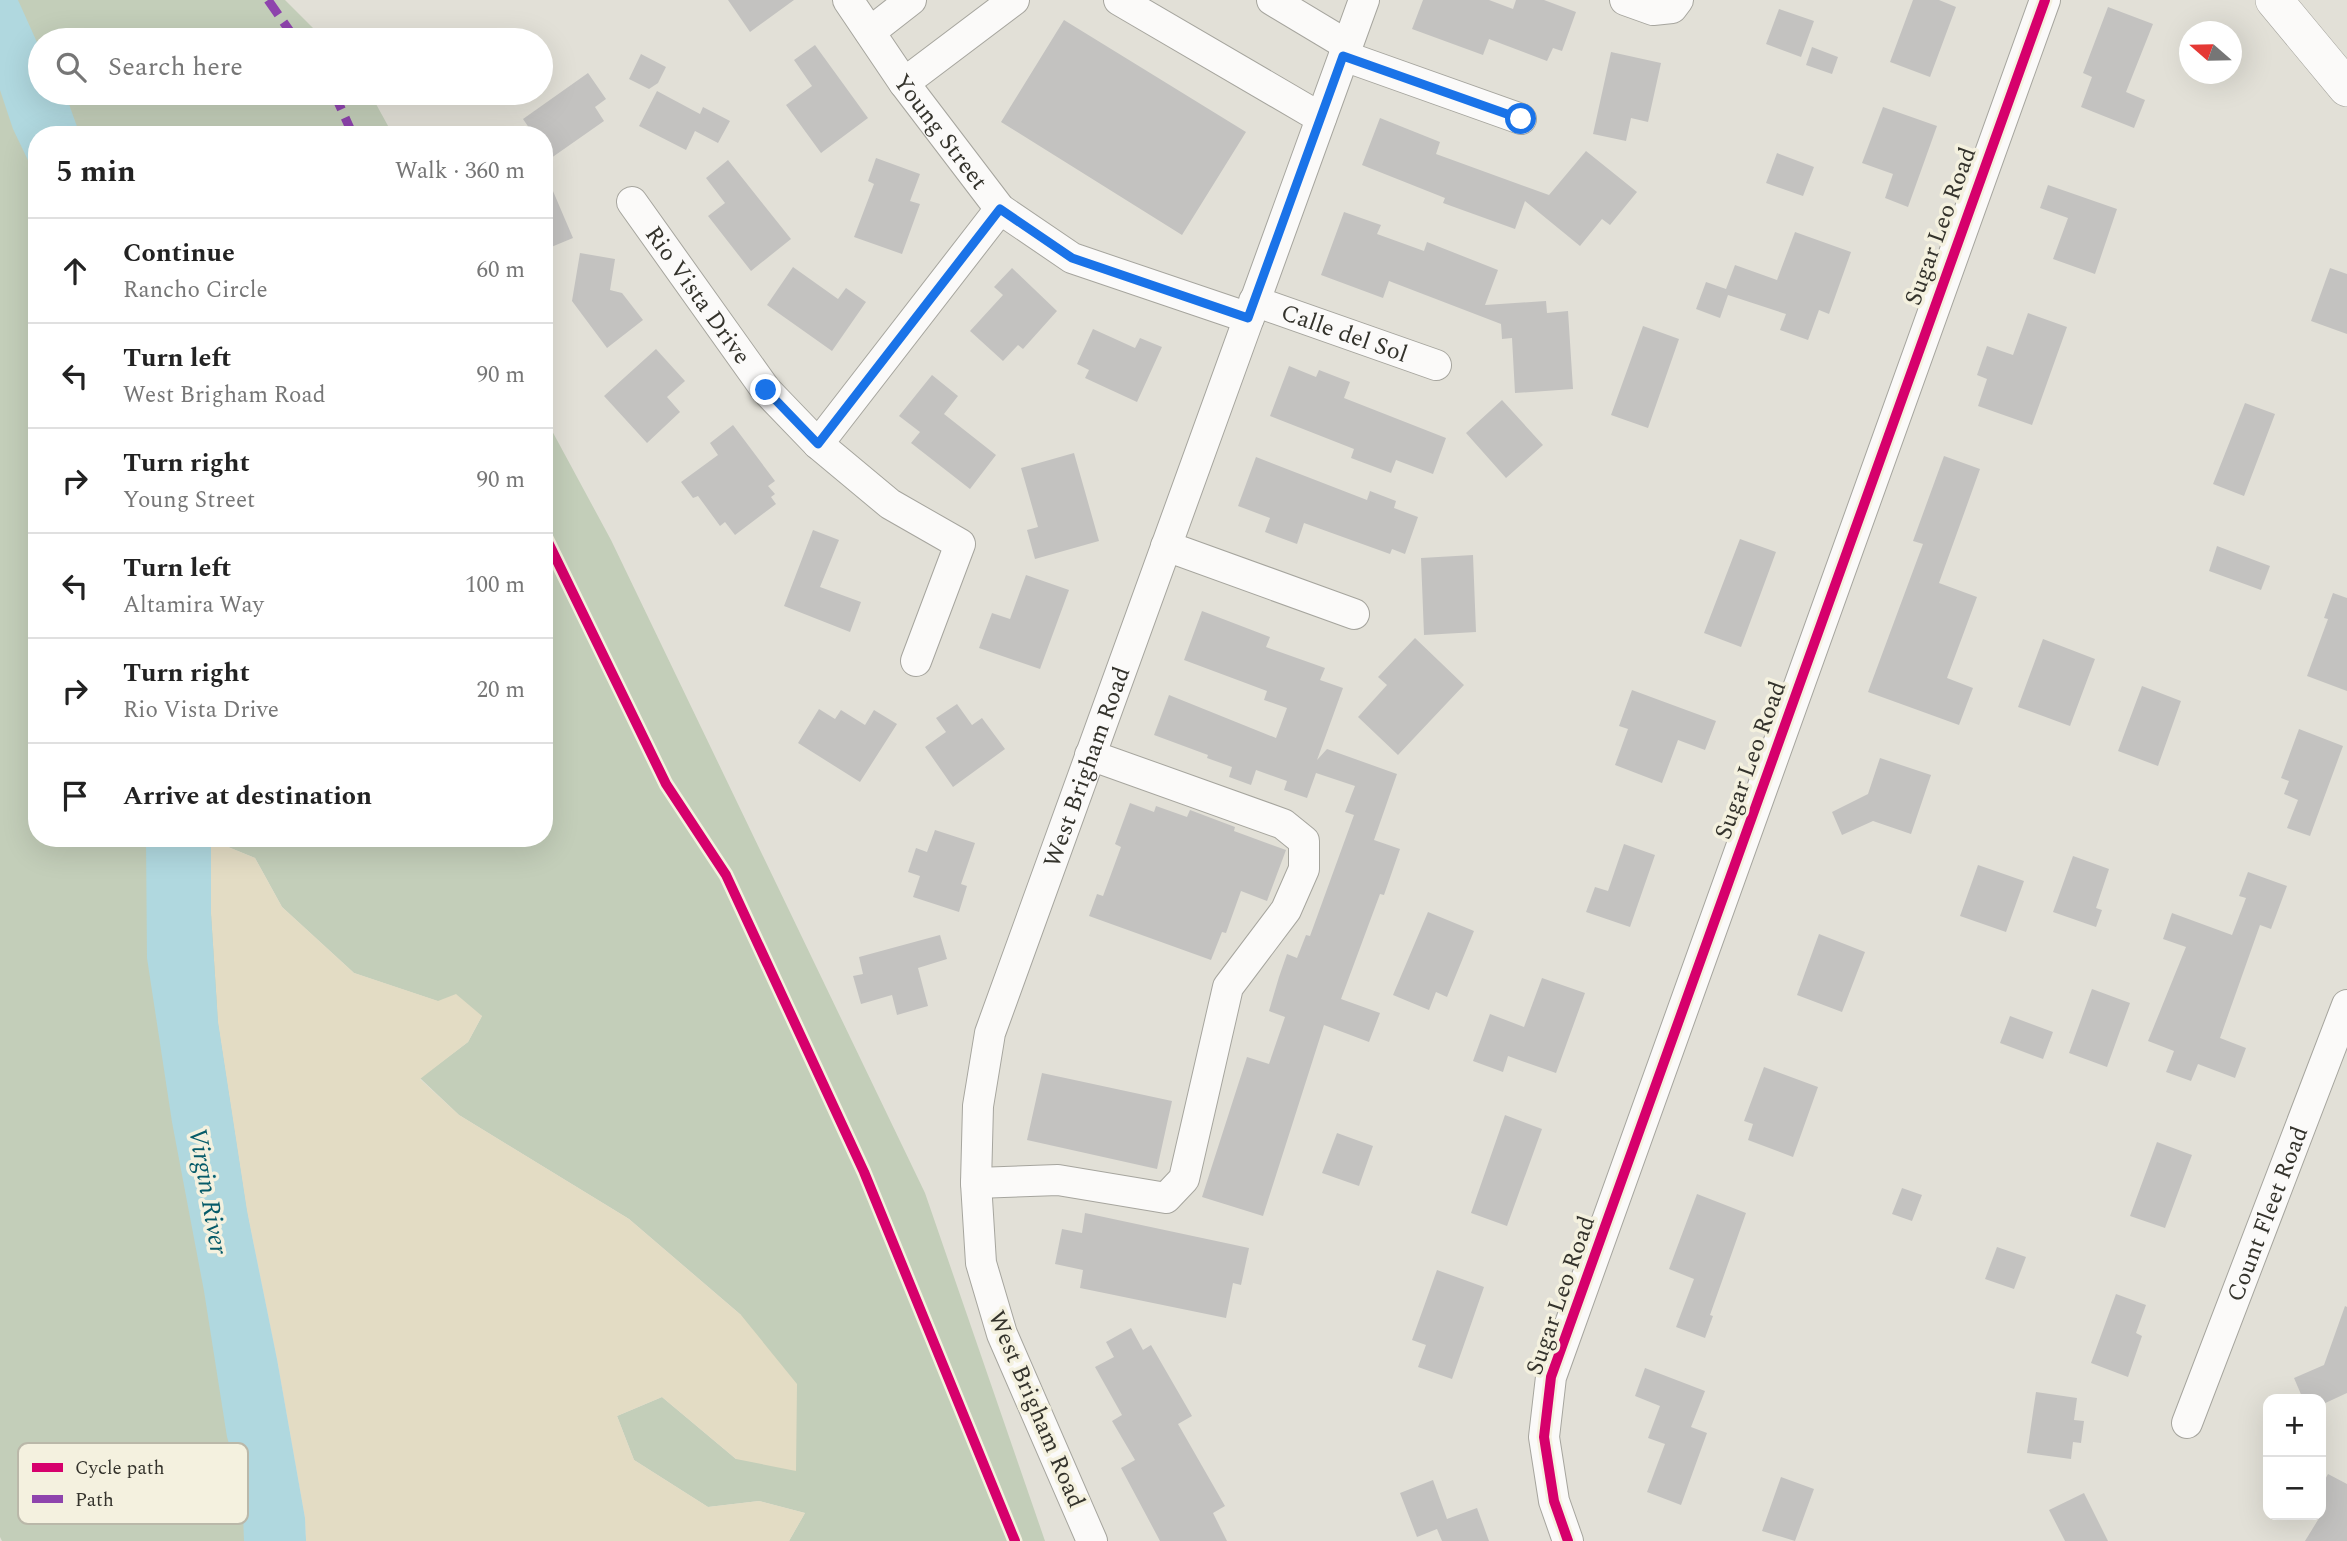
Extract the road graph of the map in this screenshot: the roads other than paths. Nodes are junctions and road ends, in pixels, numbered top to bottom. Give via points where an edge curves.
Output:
1 (848, 0) edge
2 (911, 0) edge
3 (1014, 0) edge
4 (1119, 0) edge
5 (1272, 0) edge
6 (1364, 0) edge
7 (1625, 0) edge
8 (1678, 0) edge
9 (2045, 0) edge
10 (2274, 0) edge
11 (870, 32) junction
12 (1345, 50) junction
13 (904, 83) junction
14 (2347, 88) edge
15 (1321, 118) junction
16 (1521, 119) dead end
17 (632, 202) dead end
18 (1000, 209) junction
19 (1251, 310) junction
20 (1436, 365) dead end
21 (818, 444) junction
22 (1166, 546) junction
23 (1354, 614) dead end
24 (916, 661) dead end
25 (1090, 755) junction
26 (2347, 1005) edge
27 (976, 1183) junction
28 (2186, 1423) dead end
29 (1092, 1541) edge
30 (1568, 1541) edge

1 - 11 street, Young Street
2 - 11 street
3 - 13 street
4 - 15 street
5 - 12 street
6 - 12 street, West Brigham Road
7 - 8 street via 1653,10 1672,8
9 - 30 street, Sugar Leo Road via 1551,1377 1544,1437 1553,1502
10 - 14 main road
11 - 13 street, Young Street
12 - 15 street, West Brigham Road
12 - 16 street
13 - 18 street, Young Street
15 - 19 street, West Brigham Road
17 - 21 street, Rio Vista Drive via 766,390
18 - 19 street, Young Street via 1072,258
18 - 21 street
19 - 20 street, Calle del Sol
19 - 22 street, West Brigham Road
21 - 24 street, Rio Vista Drive via 890,503 960,544
22 - 23 street
22 - 25 street, West Brigham Road
25 - 27 street, West Brigham Road via 990,1033 978,1106
25 - 27 street via 1283,824 1304,841 1304,869 1286,910 1228,987 1184,1179 1166,1198 1058,1180
26 - 28 street, Count Fleet Road
27 - 29 street, West Brigham Road via 981,1263 1002,1334

